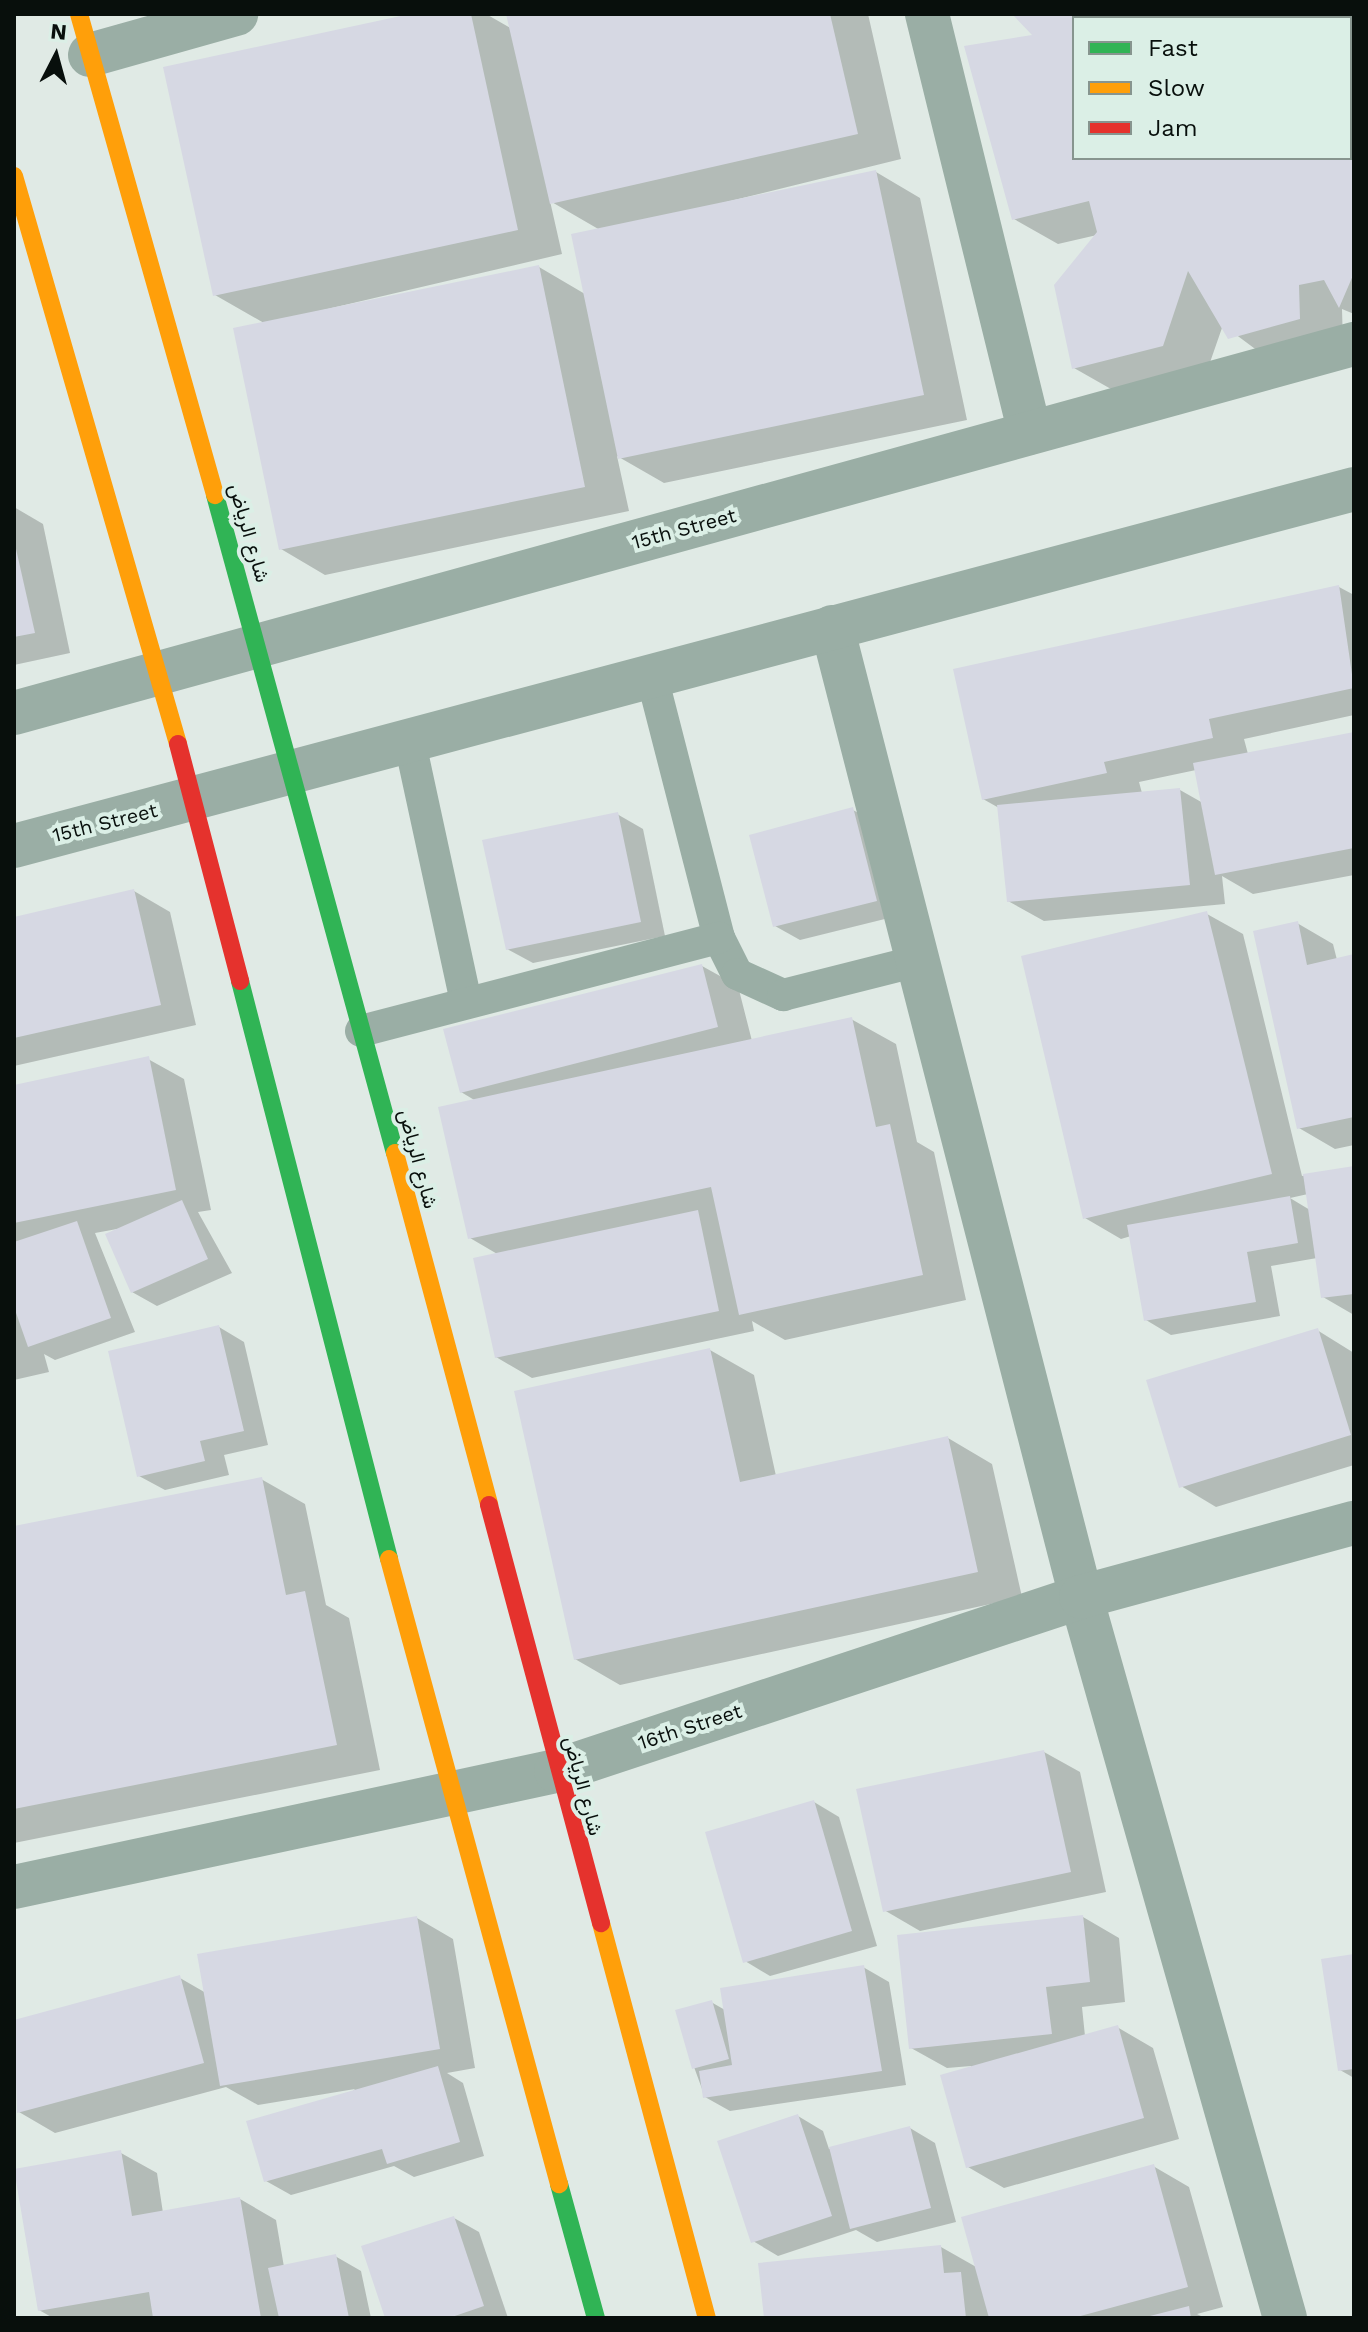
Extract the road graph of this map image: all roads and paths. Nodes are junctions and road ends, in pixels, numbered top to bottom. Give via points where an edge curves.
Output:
1 (79, 14) edge
2 (236, 14) edge
3 (927, 14) edge
4 (90, 55) junction
5 (14, 176) edge
6 (1354, 344) edge
7 (1030, 433) junction
8 (1354, 489) edge
9 (832, 627) junction
10 (258, 646) junction
11 (160, 673) junction
12 (652, 677) junction
13 (14, 713) edge
14 (410, 743) junction
15 (294, 776) junction
16 (194, 801) junction
17 (14, 846) edge
18 (719, 938) junction
19 (917, 961) junction
20 (466, 1003) junction
21 (361, 1031) junction
22 (1354, 1523) edge
23 (1081, 1597) junction
24 (556, 1771) junction
25 (449, 1793) junction
26 (14, 1887) edge
27 (596, 2318) edge
28 (707, 2318) edge
29 (1285, 2318) edge

1 - 4 main road, شارع الرياض
2 - 4 street
3 - 7 street
4 - 10 main road, شارع الرياض
5 - 11 main road
6 - 7 street, 15th Street
7 - 10 street, 15th Street
8 - 9 street, 15th Street
9 - 12 street, 15th Street
9 - 19 street
10 - 11 street, 15th Street
10 - 15 main road, شارع الرياض
11 - 13 street, 15th Street
11 - 16 main road
12 - 14 street, 15th Street
12 - 18 lane
14 - 15 street, 15th Street
14 - 20 lane
15 - 16 street, 15th Street
15 - 21 main road, شارع الرياض
16 - 17 street, 15th Street
16 - 25 main road
18 - 19 lane via 737,974 783,995
18 - 20 lane
19 - 23 street
20 - 21 lane
21 - 24 main road, شارع الرياض
22 - 23 street, 16th Street
23 - 24 street, 16th Street
23 - 29 street
24 - 25 street, 16th Street
24 - 28 main road, شارع الرياض
25 - 26 street, 16th Street
25 - 27 main road

